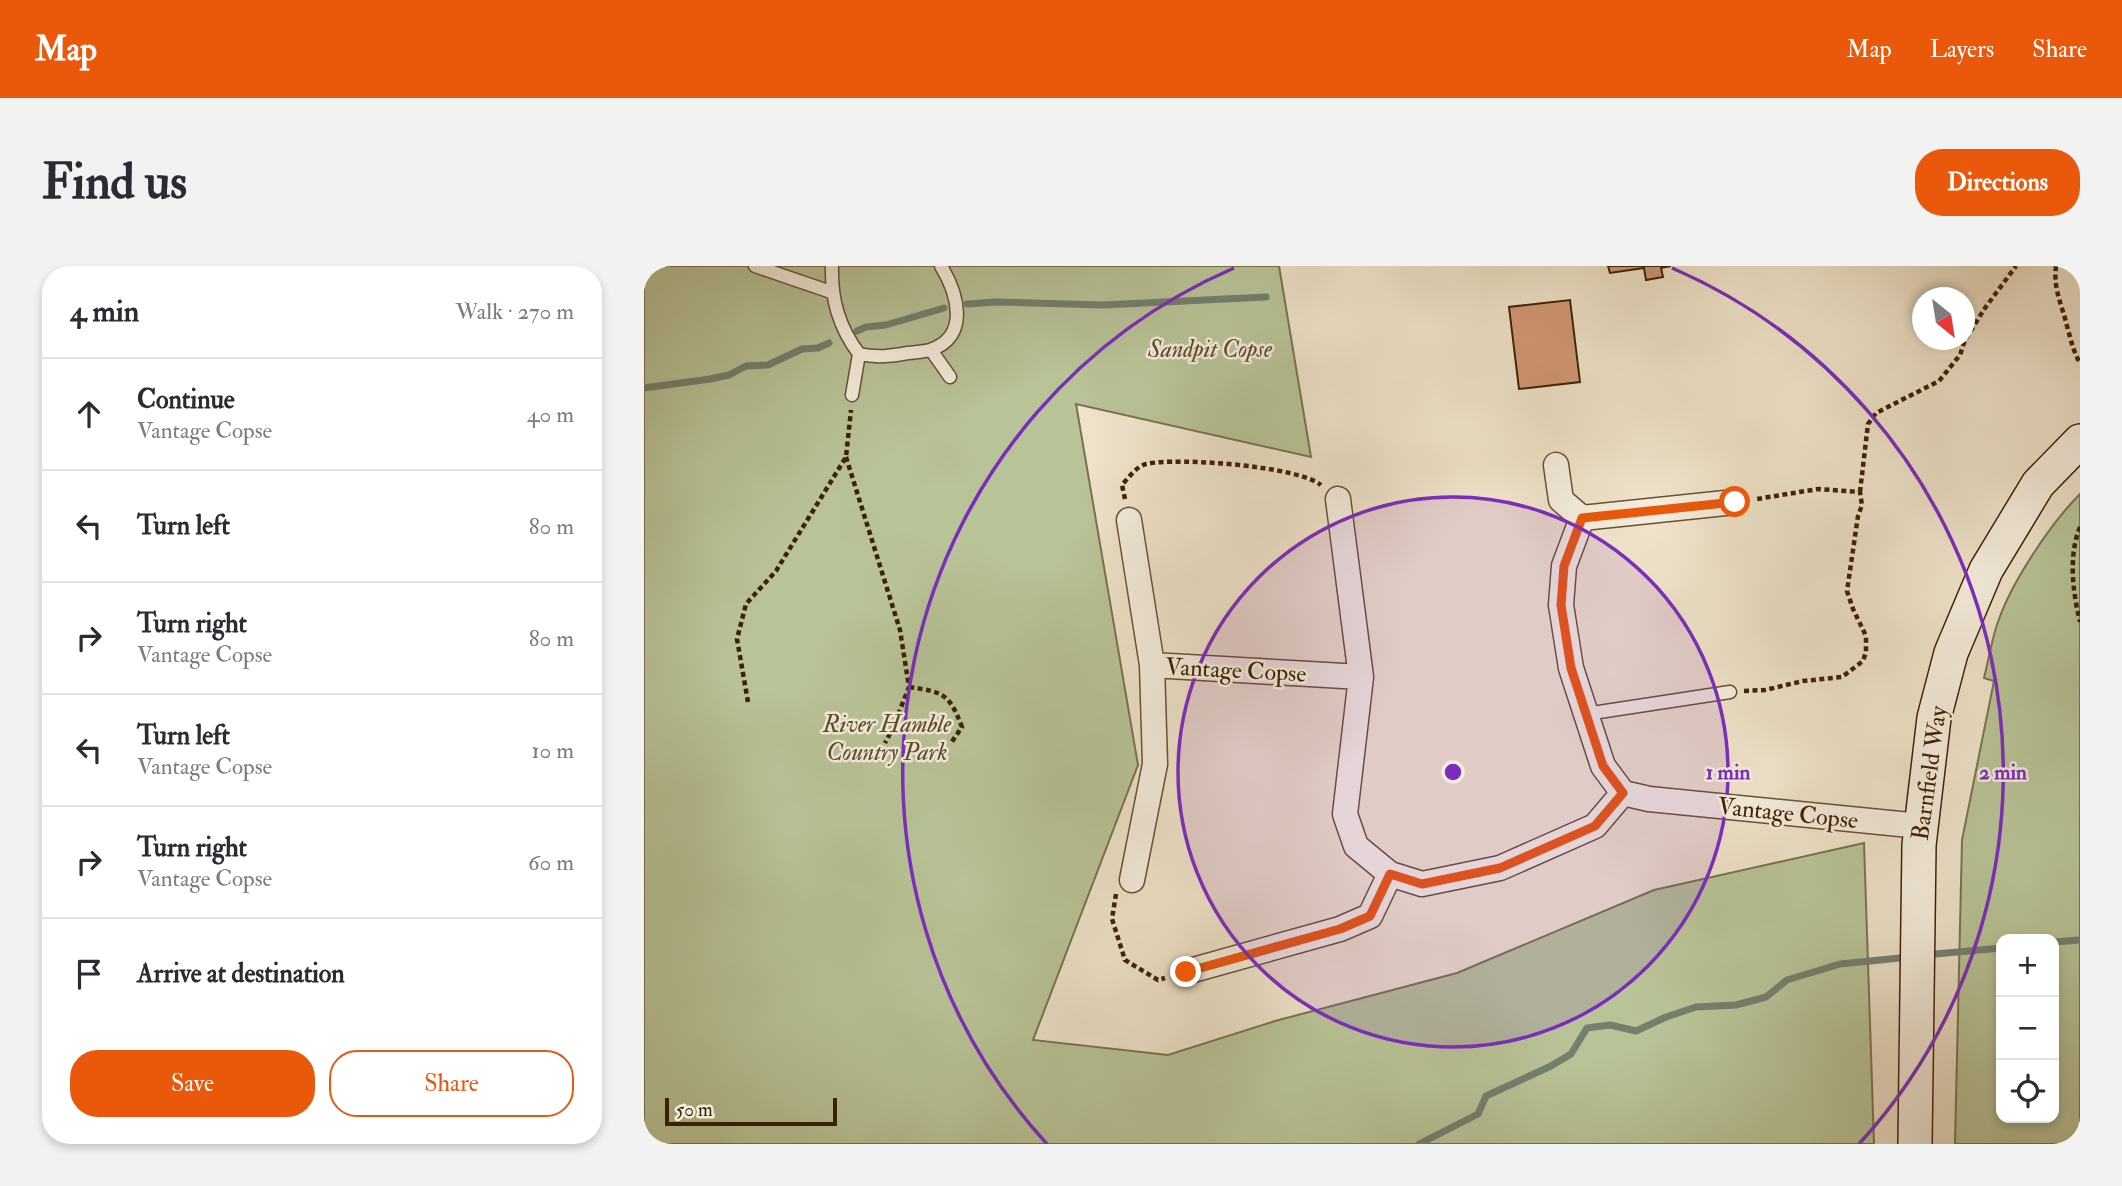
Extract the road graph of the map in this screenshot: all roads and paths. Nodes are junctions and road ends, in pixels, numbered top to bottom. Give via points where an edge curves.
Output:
1 (755, 266) edge
2 (832, 266) edge
3 (941, 266) edge
4 (2015, 266) edge
5 (2056, 266) edge
6 (831, 292) junction
7 (931, 350) junction
8 (859, 354) junction
9 (2080, 363) edge
10 (950, 377) dead end
11 (852, 395) joint
12 (2080, 441) edge
13 (846, 457) junction
14 (1556, 465) dead end
15 (1860, 492) junction
16 (1338, 499) joint
17 (1735, 502) joint
18 (1582, 518) junction
19 (1129, 520) joint
20 (2080, 527) edge
21 (2080, 622) edge
22 (1152, 665) junction
23 (1361, 677) junction
24 (909, 687) junction
25 (1730, 692) joint
26 (748, 702) dead end
27 (1586, 714) junction
28 (884, 743) dead end
29 (951, 743) dead end
30 (1623, 793) junction
31 (1919, 836) junction
32 (1390, 874) junction
33 (1132, 880) joint
34 (1186, 972) joint
35 (1915, 1134) edge

1 - 6 lane
2 - 6 lane
3 - 7 lane via 958,306 956,326 945,342
4 - 15 path via 1939,381 1876,413 1868,424
5 - 9 path via 2057,296
6 - 8 lane via 848,339
7 - 8 lane via 875,358
7 - 10 lane
8 - 11 lane
11 - 13 path
12 - 31 street, Barnfield Way via 2038,484 1986,570 1951,653 1934,718
13 - 24 path via 897,618
13 - 26 path via 776,571 746,604 737,639
14 - 18 street via 1561,500
15 - 17 path via 1818,489
15 - 25 path via 1847,591 1866,636 1863,661 1842,677
16 - 19 path via 1315,480 1294,474 1190,461 1143,464 1122,485
16 - 23 street
17 - 18 street
18 - 27 street via 1564,566 1561,605 1571,668
19 - 22 street, Vantage Copse
20 - 21 path via 2074,595
22 - 23 street, Vantage Copse
22 - 33 street, Vantage Copse via 1155,764
23 - 32 street via 1345,814 1356,846
24 - 28 path
24 - 29 path via 938,691 954,706 962,727
25 - 27 lane
27 - 30 street via 1603,766
30 - 31 street, Vantage Copse
30 - 32 street via 1595,826 1500,868 1422,884
31 - 35 street, Barnfield Way
32 - 34 street via 1370,916 1340,929
33 - 34 path via 1114,896 1112,919 1125,960 1158,980

